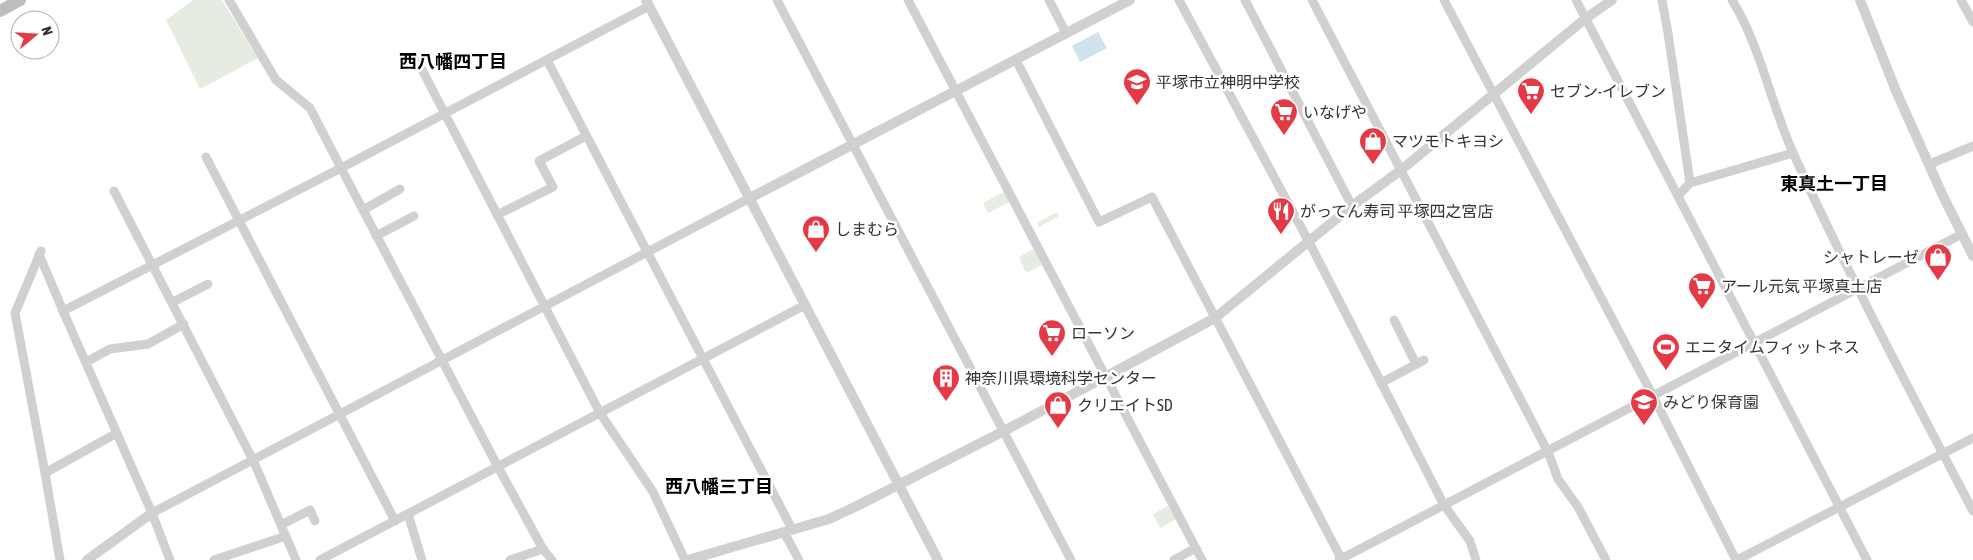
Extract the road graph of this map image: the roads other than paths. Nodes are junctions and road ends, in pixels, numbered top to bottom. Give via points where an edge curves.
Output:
1 (20, 0) edge
2 (229, 0) edge
3 (778, 0) edge
4 (908, 0) edge
5 (1049, 0) edge
6 (1130, 0) edge
7 (1179, 0) edge
8 (1245, 0) edge
9 (1312, 0) edge
10 (1444, 0) edge
11 (1576, 0) edge
12 (1612, 0) edge
13 (1662, 0) edge
14 (1732, 0) edge
15 (1860, 0) edge
16 (1961, 0) edge
17 (648, 3) edge
18 (0, 11) edge
19 (1586, 19) junction
20 (1973, 22) edge
21 (1066, 33) junction
22 (416, 58) dead end
23 (546, 60) junction
24 (1016, 60) junction
25 (956, 91) junction
26 (1494, 93) junction
27 (445, 113) junction
28 (586, 136) junction
29 (854, 144) junction
30 (1973, 146) edge
31 (1793, 153) junction
32 (206, 157) dead end
33 (1930, 164) junction
34 (340, 168) junction
35 (1401, 170) junction
36 (1690, 183) junction
37 (400, 189) dead end
38 (114, 192) dead end
39 (1678, 196) junction
40 (750, 198) junction
41 (1352, 206) junction
42 (363, 210) junction
43 (497, 215) junction
44 (414, 216) dead end
45 (240, 221) junction
46 (1962, 234) junction
47 (376, 236) junction
48 (1309, 242) junction
49 (647, 252) junction
50 (1973, 256) edge
51 (154, 265) junction
52 (208, 284) dead end
53 (1858, 290) junction
54 (173, 302) junction
55 (805, 305) junction
56 (545, 306) junction
57 (63, 311) junction
58 (1215, 318) junction
59 (1394, 320) dead end
60 (184, 324) junction
61 (1754, 343) junction
62 (702, 359) junction
63 (442, 361) junction
64 (86, 362) junction
65 (1106, 376) junction
66 (1381, 383) junction
67 (1653, 396) junction
68 (600, 413) junction
69 (339, 415) junction
70 (1004, 431) junction
71 (117, 433) junction
72 (1973, 438) edge
73 (1548, 452) junction
74 (1942, 452) junction
75 (253, 460) junction
76 (498, 467) junction
77 (45, 473) junction
78 (899, 485) junction
79 (1444, 505) junction
80 (1840, 507) junction
81 (1973, 511) edge
82 (152, 513) junction
83 (408, 514) junction
84 (316, 521) dead end
85 (395, 521) junction
86 (281, 525) junction
87 (788, 530) junction
88 (286, 536) junction
89 (1196, 548) junction
90 (543, 549) junction
91 (710, 557) edge
92 (60, 560) edge
93 (87, 560) edge
94 (170, 560) edge
95 (214, 560) edge
96 (296, 560) edge
97 (320, 560) edge
98 (422, 560) edge
99 (510, 560) edge
100 (552, 560) edge
101 (686, 560) edge
102 (799, 560) edge
103 (938, 560) edge
104 (1071, 560) edge
105 (1174, 560) edge
106 (1202, 560) edge
107 (1341, 560) edge
108 (1476, 560) edge
109 (1606, 560) edge
110 (1736, 560) edge
111 (1868, 560) edge

1 - 18 main road
2 - 34 street via 276,80 310,108
3 - 29 street
4 - 25 street
5 - 21 street
6 - 21 street
7 - 48 street
8 - 41 street
9 - 35 street
10 - 26 street
11 - 19 street
12 - 19 street
13 - 36 street
14 - 31 street via 1745,22
15 - 33 street via 1896,91
16 - 20 street
17 - 23 street
17 - 40 street
19 - 26 street
19 - 39 street
21 - 24 street
22 - 27 street
23 - 27 street
23 - 28 street
24 - 25 street
24 - 58 street via 1099,222 1152,197
25 - 29 street
25 - 65 street
26 - 35 street
26 - 67 street
27 - 34 street
27 - 43 street
28 - 43 street via 539,161 553,188
28 - 49 street
29 - 40 street
29 - 70 street
30 - 33 street
31 - 36 street
31 - 53 street
32 - 45 street
33 - 46 street
34 - 42 street
34 - 45 street
35 - 41 street
35 - 73 street
36 - 39 street
37 - 42 street
38 - 51 street
39 - 61 street
40 - 49 street
40 - 55 street
41 - 48 street
42 - 47 street
43 - 56 street
44 - 47 street
45 - 51 street
45 - 69 street
46 - 50 street
46 - 53 street
47 - 63 street
48 - 58 street
48 - 66 street
49 - 56 street
49 - 62 street
51 - 54 street
51 - 57 street
52 - 54 street
53 - 61 street
53 - 74 street
54 - 60 street
55 - 62 street
55 - 78 street
56 - 63 street
56 - 68 street
57 - 64 street
57 - 77 street via 40,253 15,313
58 - 65 street
58 - 107 street
59 - 66 street via 1420,362
60 - 64 street via 148,344 110,349
60 - 75 street
61 - 67 street
61 - 80 street
62 - 68 street
62 - 87 street
63 - 69 street
63 - 76 street
64 - 71 street
65 - 70 street
65 - 89 street
66 - 79 street
67 - 73 street
67 - 110 street
68 - 76 street
68 - 101 street via 653,492
69 - 75 street
69 - 85 street
70 - 78 street
70 - 104 street
71 - 77 street
71 - 82 street
72 - 74 street
73 - 79 street
73 - 109 street via 1558,479 1578,507
74 - 80 street
74 - 81 street
75 - 82 street
75 - 86 street
76 - 83 street
76 - 90 street
77 - 92 street
78 - 87 street via 829,518
78 - 103 street
79 - 107 street
79 - 108 street via 1470,541
80 - 110 street
80 - 111 street
82 - 93 street
82 - 94 street
83 - 85 street
83 - 98 street
84 - 86 street via 310,510
85 - 97 street
86 - 88 street
87 - 91 street
87 - 102 street
88 - 95 street
88 - 96 street
89 - 105 street
89 - 106 street
90 - 99 street
90 - 100 street
91 - 101 street

